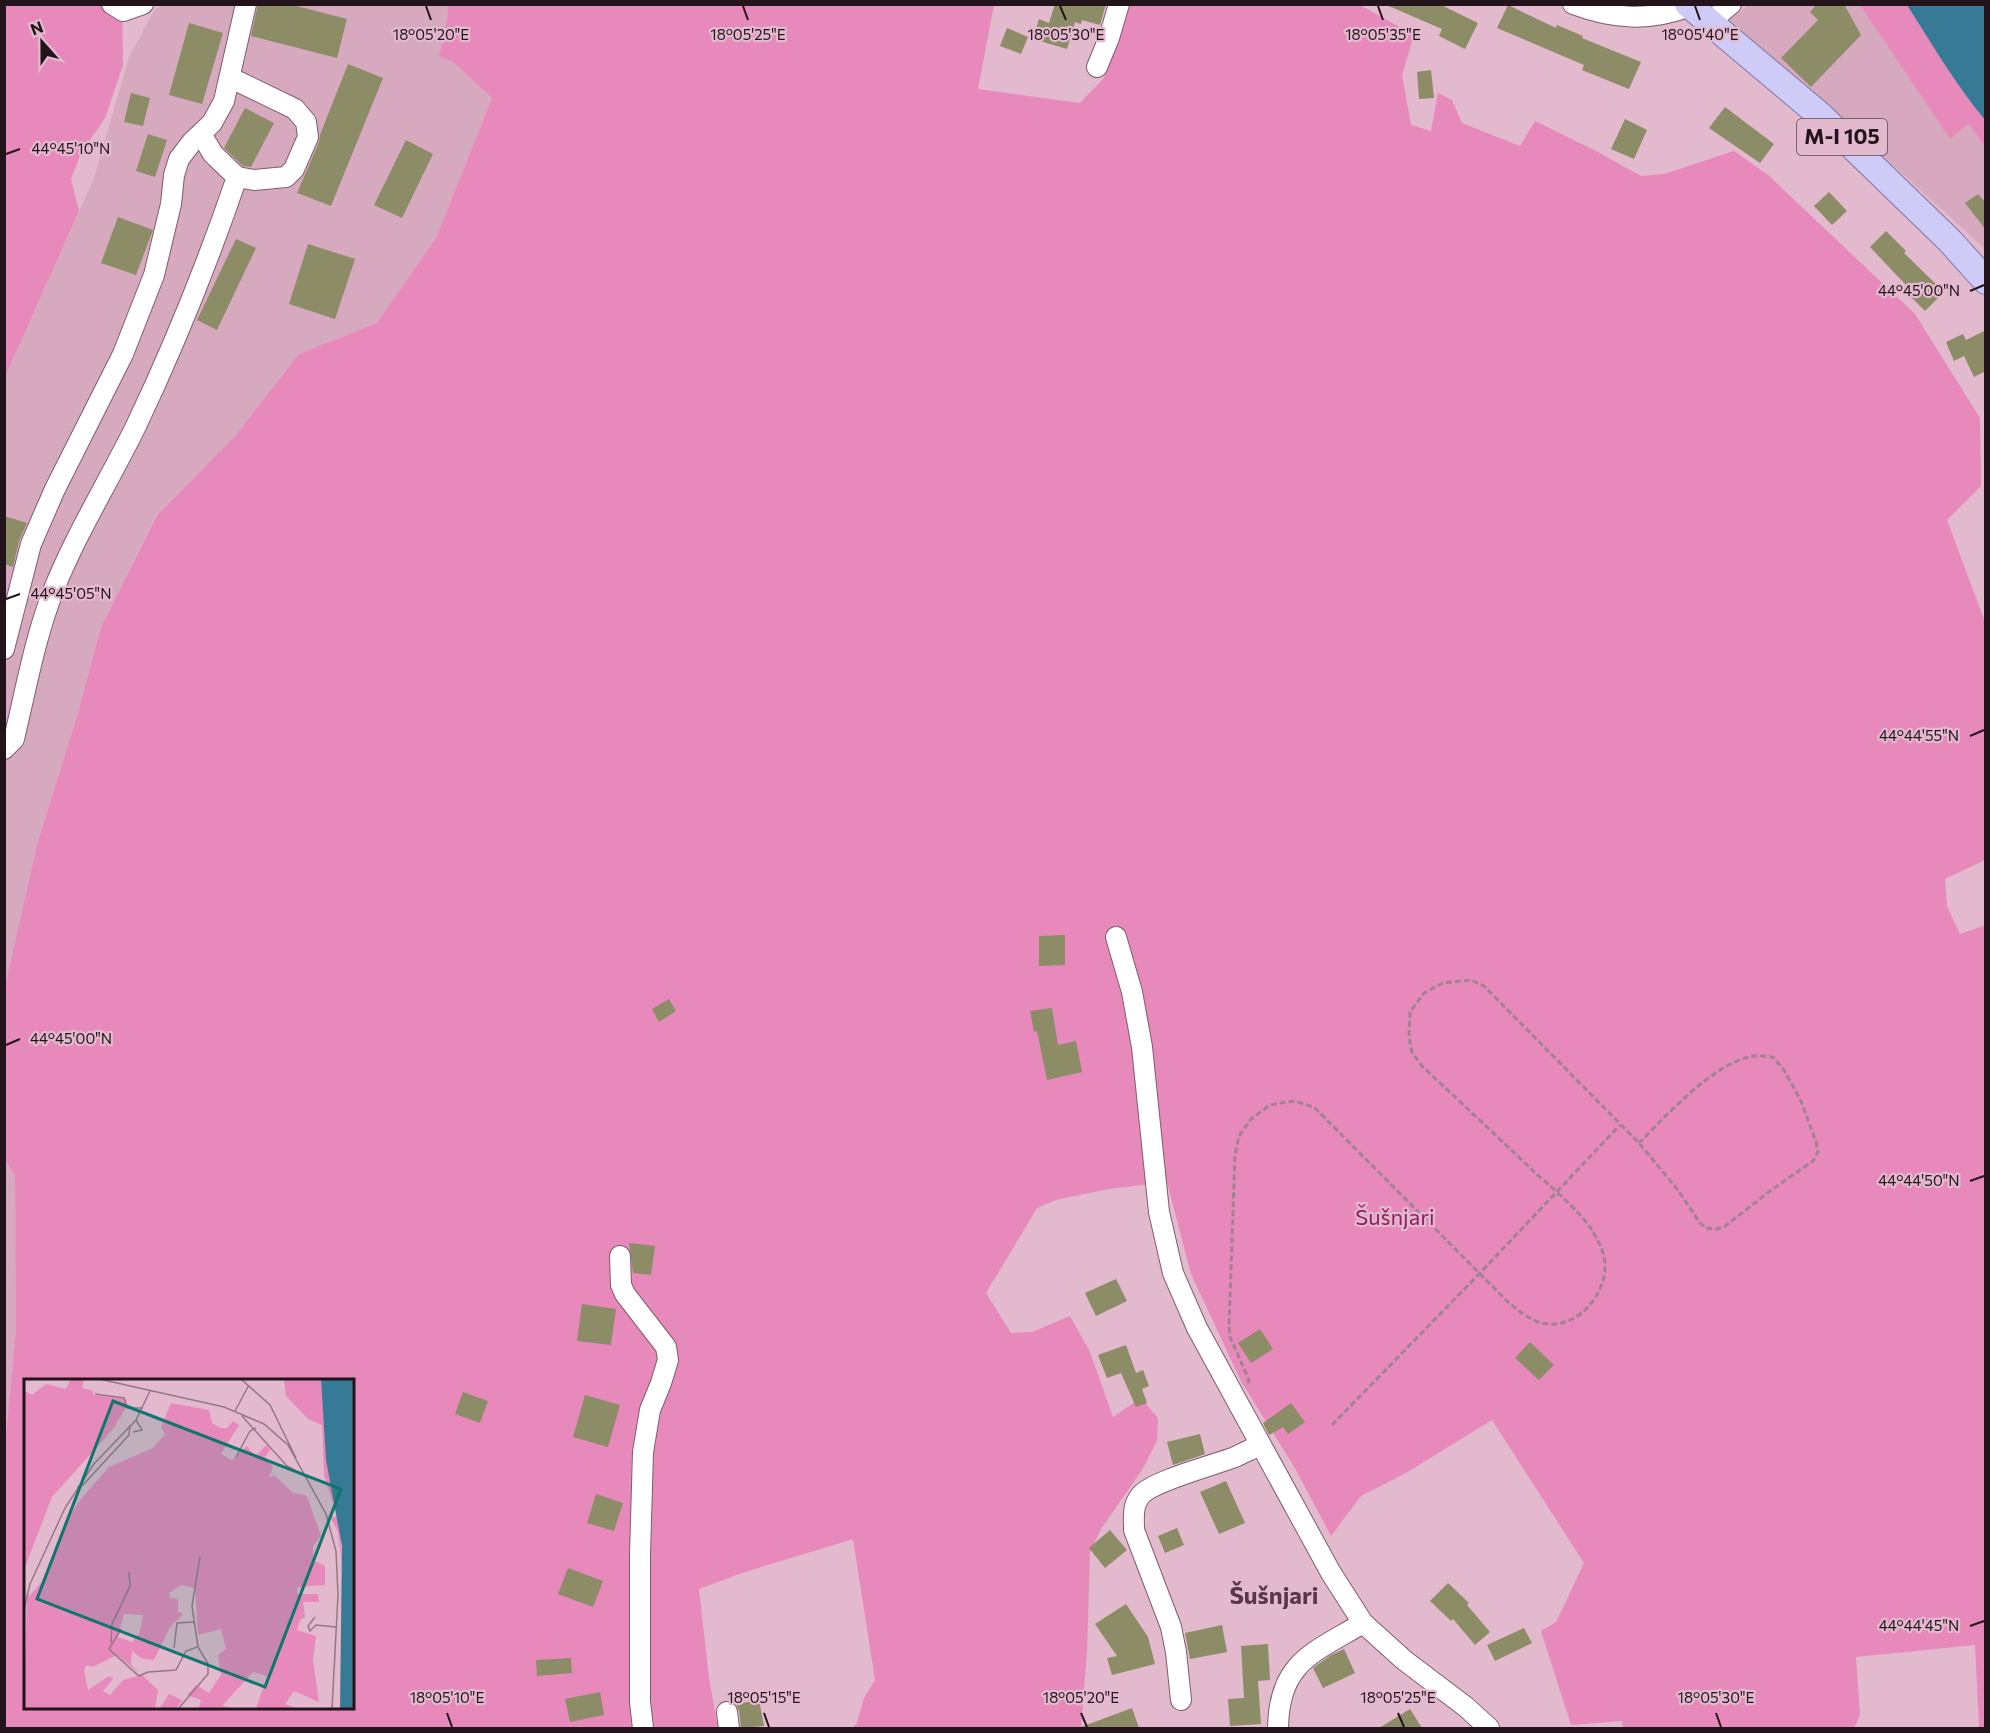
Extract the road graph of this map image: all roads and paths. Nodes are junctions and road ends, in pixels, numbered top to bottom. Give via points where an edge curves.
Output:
1 (112, 4) edge
2 (143, 4) edge
3 (246, 4) edge
4 (1119, 4) edge
5 (1573, 4) edge
6 (1731, 4) edge
7 (1689, 5) edge
8 (1710, 22) junction
9 (1097, 67) dead end
10 (231, 78) junction
11 (201, 134) junction
12 (237, 177) junction
13 (1986, 281) edge
14 (4, 649) edge
15 (4, 749) edge
16 (1116, 937) dead end
17 (1620, 1125) junction
18 (1639, 1143) junction
19 (1556, 1192) junction
20 (620, 1256) dead end
21 (1480, 1273) junction
22 (1233, 1395) junction
23 (1332, 1425) dead end
24 (1260, 1445) junction
25 (1363, 1623) junction
26 (1181, 1700) dead end
27 (643, 1728) edge
28 (1278, 1728) edge
29 (1489, 1728) edge

1 - 2 street via 123,11
3 - 10 street
4 - 9 street
5 - 7 street via 1631,18 1673,13
6 - 8 street
7 - 8 main road, M-I 105
8 - 13 main road, M-I 105 via 1821,116
10 - 11 street via 212,123
10 - 12 street via 295,109 306,122 308,137 294,169 286,177
11 - 12 street via 213,154
11 - 14 street via 179,159 153,275 123,354 55,489 32,544
12 - 15 street via 181,323 140,416 54,590 14,738
16 - 22 street via 1143,1047 1159,1212 1173,1273
17 - 18 path
17 - 19 path
17 - 19 path via 1484,986 1471,980 1443,983 1424,993 1410,1012 1408,1037 1412,1052 1421,1065
18 - 18 path via 1700,1223 1716,1229 1813,1161 1818,1152 1801,1101 1784,1070 1773,1057 1755,1056 1730,1065 1701,1083
19 - 21 path
19 - 21 path via 1589,1226 1601,1246 1605,1265 1602,1287 1589,1307 1570,1320 1547,1324 1517,1310
20 - 27 street via 625,1294 666,1347 668,1360 650,1410 643,1452
21 - 22 path via 1314,1107 1294,1101 1270,1105 1251,1119 1239,1136 1235,1155 1229,1326 1249,1380 1244,1389
21 - 23 path
22 - 24 street
24 - 25 street
24 - 26 street via 1154,1485 1136,1503 1134,1530 1171,1628
25 - 28 street via 1294,1669 1283,1689
25 - 29 street

